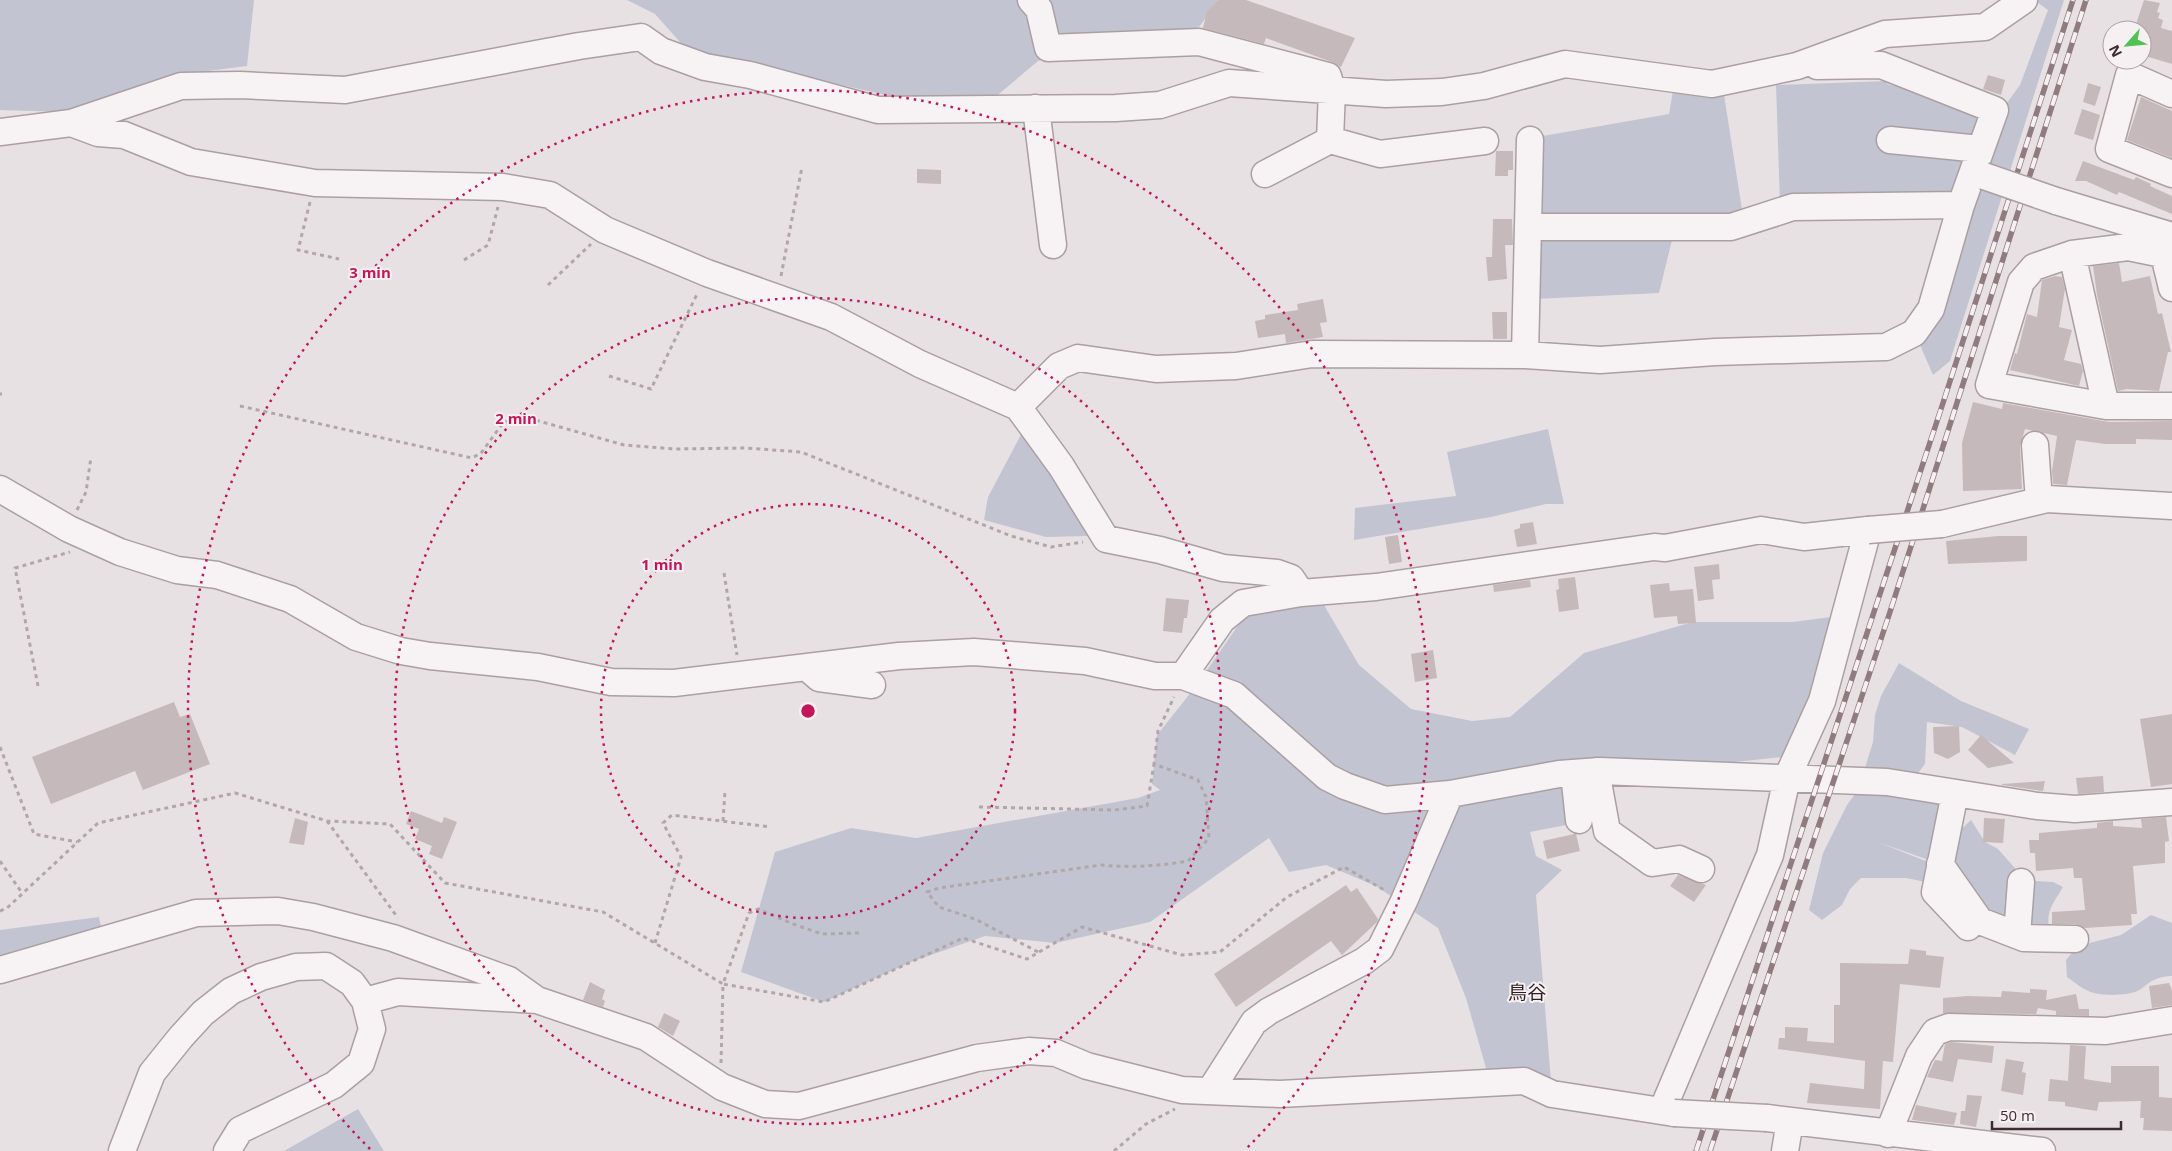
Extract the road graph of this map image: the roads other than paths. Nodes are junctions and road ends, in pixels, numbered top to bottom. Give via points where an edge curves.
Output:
1 (1031, 0) edge
2 (2024, 0) edge
3 (1797, 66) junction
4 (1332, 90) junction
5 (2172, 94) edge
6 (1036, 108) junction
7 (71, 123) junction
8 (0, 132) edge
9 (1330, 140) junction
10 (1530, 140) dead end
11 (1890, 140) dead end
12 (1485, 141) dead end
13 (1979, 165) junction
14 (1266, 174) dead end
15 (2172, 174) edge
16 (1961, 205) junction
17 (1528, 228) junction
18 (1053, 245) dead end
19 (2169, 249) edge
20 (2072, 254) junction
21 (2172, 288) edge
22 (1524, 355) junction
23 (2106, 406) junction
24 (2172, 406) edge
25 (1018, 407) junction
26 (2035, 445) dead end
27 (0, 489) edge
28 (2039, 501) junction
29 (2172, 506) edge
30 (1868, 530) junction
31 (1301, 592) junction
32 (809, 667) junction
33 (1183, 676) junction
34 (872, 684) dead end
35 (1585, 772) junction
36 (1787, 778) junction
37 (1955, 793) junction
38 (1450, 794) junction
39 (2172, 802) edge
40 (1579, 820) dead end
41 (1940, 864) junction
42 (1701, 869) dead end
43 (2021, 882) dead end
44 (1968, 926) dead end
45 (2017, 935) junction
46 (2076, 938) dead end
47 (0, 970) edge
48 (537, 1000) junction
49 (365, 1001) junction
50 (2172, 1020) edge
51 (1199, 1091) junction
52 (1668, 1112) junction
53 (1778, 1119) junction
54 (1888, 1134) junction
55 (122, 1151) edge
56 (226, 1151) edge
57 (1785, 1151) edge
58 (2042, 1151) edge

1 - 4 street via 1039,9 1048,48 1199,42 1328,76
2 - 3 street via 1985,27 1885,34
3 - 4 street via 1712,84 1565,64 1484,86 1442,92 1386,94
3 - 13 street via 1880,65 1994,110
4 - 6 street via 1229,84 1160,105
4 - 9 street
5 - 15 street via 2129,75 2109,149
6 - 7 street via 878,110 750,75 705,67 661,51 641,37 345,90 181,86
6 - 18 street
7 - 8 street
7 - 25 street via 98,133 124,134 191,162 315,182 503,187 550,196 605,230 707,273 831,317 920,364
9 - 12 street via 1380,154
9 - 14 street
10 - 17 street
11 - 13 street
13 - 16 street
13 - 19 street, bridge
16 - 17 street via 1793,207 1731,227
16 - 22 street via 1931,309 1914,333 1886,347 1715,352 1600,360
17 - 22 street
19 - 20 street via 2128,247
19 - 21 street
20 - 23 street
20 - 23 street via 2034,267 2021,282 1989,385
22 - 25 street via 1312,354 1236,366 1156,369 1078,358 1059,366
23 - 24 street
25 - 31 street via 1061,466 1106,539 1223,568 1277,573 1291,578
26 - 28 street
27 - 32 street via 78,533 120,552 177,570 217,575 290,599 356,636 401,651 538,667 611,682 674,684
28 - 29 street
28 - 30 street, bridge via 1942,524
30 - 31 street via 1804,536 1761,530 1665,548 1644,548 1376,587
30 - 36 street via 1822,701
31 - 33 street via 1243,603 1222,620
32 - 33 street via 898,656 974,652 1085,661 1155,676
32 - 34 street via 819,678
33 - 38 street via 1234,695 1327,777 1344,786 1385,800
35 - 36 street
35 - 38 street
35 - 40 street
35 - 42 street via 1607,831 1652,863 1680,859
36 - 37 street via 1887,782
36 - 52 street via 1770,855
37 - 39 street via 2075,809
37 - 41 street
38 - 51 street via 1380,949 1254,1022
41 - 44 street via 1936,892
41 - 45 street via 1980,921
43 - 45 street
45 - 46 street via 2024,938
47 - 48 street via 196,913 278,911 393,938 509,980
48 - 49 street via 398,992
48 - 51 street via 646,1037 719,1085 765,1104 799,1106 977,1058 1029,1051 1056,1053 1087,1066
49 - 55 street via 352,983 326,966 296,967 261,977 231,991 203,1013 152,1073
49 - 56 street via 372,1029 361,1063 334,1085 240,1130
50 - 54 street via 2106,1031 1949,1027 1935,1032 1919,1056
51 - 52 street via 1288,1094 1524,1080 1552,1094
52 - 53 street, bridge
53 - 54 street
53 - 57 street
54 - 58 street

